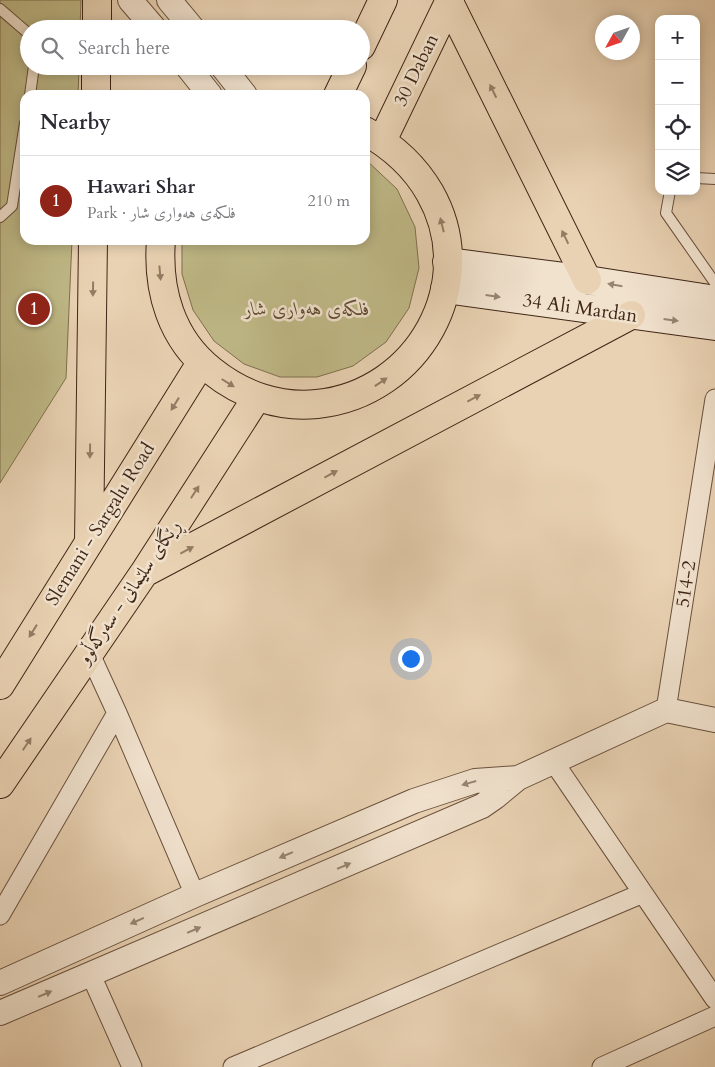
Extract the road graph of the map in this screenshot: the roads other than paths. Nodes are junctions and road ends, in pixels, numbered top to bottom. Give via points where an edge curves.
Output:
1 (6, 0) edge
2 (97, 0) edge
3 (130, 0) edge
4 (169, 0) edge
5 (383, 0) edge
6 (450, 1) edge
7 (0, 7) edge
8 (96, 20) edge
9 (148, 20) edge
10 (154, 20) edge
11 (186, 20) edge
12 (20, 26) edge
13 (370, 27) edge
14 (33, 75) edge
15 (96, 75) edge
16 (194, 75) edge
17 (229, 75) edge
18 (348, 75) edge
19 (31, 90) edge
20 (96, 90) edge
21 (206, 90) edge
22 (241, 90) edge
23 (340, 90) edge
24 (374, 136) edge
25 (20, 155) edge
26 (700, 178) edge
27 (715, 179) edge
28 (669, 195) edge
29 (0, 217) edge
30 (94, 245) edge
31 (161, 245) edge
32 (448, 262) junction
33 (586, 280) junction
34 (715, 283) edge
35 (445, 289) junction
36 (715, 300) edge
37 (631, 315) junction
38 (715, 326) edge
39 (202, 363) junction
40 (257, 398) junction
41 (715, 399) edge
42 (89, 541) junction
43 (144, 573) junction
44 (89, 652) junction
45 (0, 684) edge
46 (666, 710) junction
47 (117, 713) junction
48 (715, 720) edge
49 (553, 760) junction
50 (518, 778) junction
51 (0, 784) edge
52 (643, 893) junction
53 (195, 895) junction
54 (0, 915) edge
55 (91, 975) junction
56 (0, 983) edge
57 (715, 999) edge
58 (0, 1013) edge
59 (715, 1016) edge
60 (260, 1062) edge
61 (132, 1067) edge
62 (233, 1067) edge
63 (602, 1067) edge

1 - 7 lane
2 - 8 main road
3 - 9 street
4 - 10 street
4 - 11 street
5 - 13 main road
6 - 24 main road, 30 Daban
33 -> 6 main road
7 - 12 lane
14 - 19 lane
15 - 20 main road
16 - 21 street
17 - 22 street
18 - 23 main road
32 -> 24 main road via 446,238 430,193 401,155
25 - 29 lane via 12,206
26 - 27 lane
28 - 34 lane via 666,213
30 -> 42 main road
31 -> 39 main road via 161,284 166,306 187,346
32 - 33 main road, 34 Ali Mardan
32 - 35 main road
36 -> 33 main road, 34 Ali Mardan
35 -> 37 main road, 34 Ali Mardan
40 -> 35 main road via 305,406 353,397 376,386 402,366 428,335
37 -> 38 main road, 34 Ali Mardan
43 -> 37 main road
39 -> 40 main road via 227,383
39 -> 42 main road, Slemani - Sargalu Road
43 -> 40 main road, ڕێگای سلێمانی - سەرگەڵوو
41 - 46 street, 514-2
42 -> 45 main road, Slemani - Sargalu Road
43 - 44 main road, ڕێگای سلێمانی - سەرگەڵوو
44 - 47 street
51 -> 44 main road, ڕێگای سلێمانی - سەرگەڵوو
46 - 48 street
46 - 49 street
47 - 53 street
47 - 54 street
49 - 50 street
49 - 52 street
50 -> 53 street via 475,781 414,801
55 -> 50 street via 482,806
52 - 57 street
52 - 60 street
53 -> 56 street
58 -> 55 street
55 - 61 street
59 - 63 street
60 - 62 street

